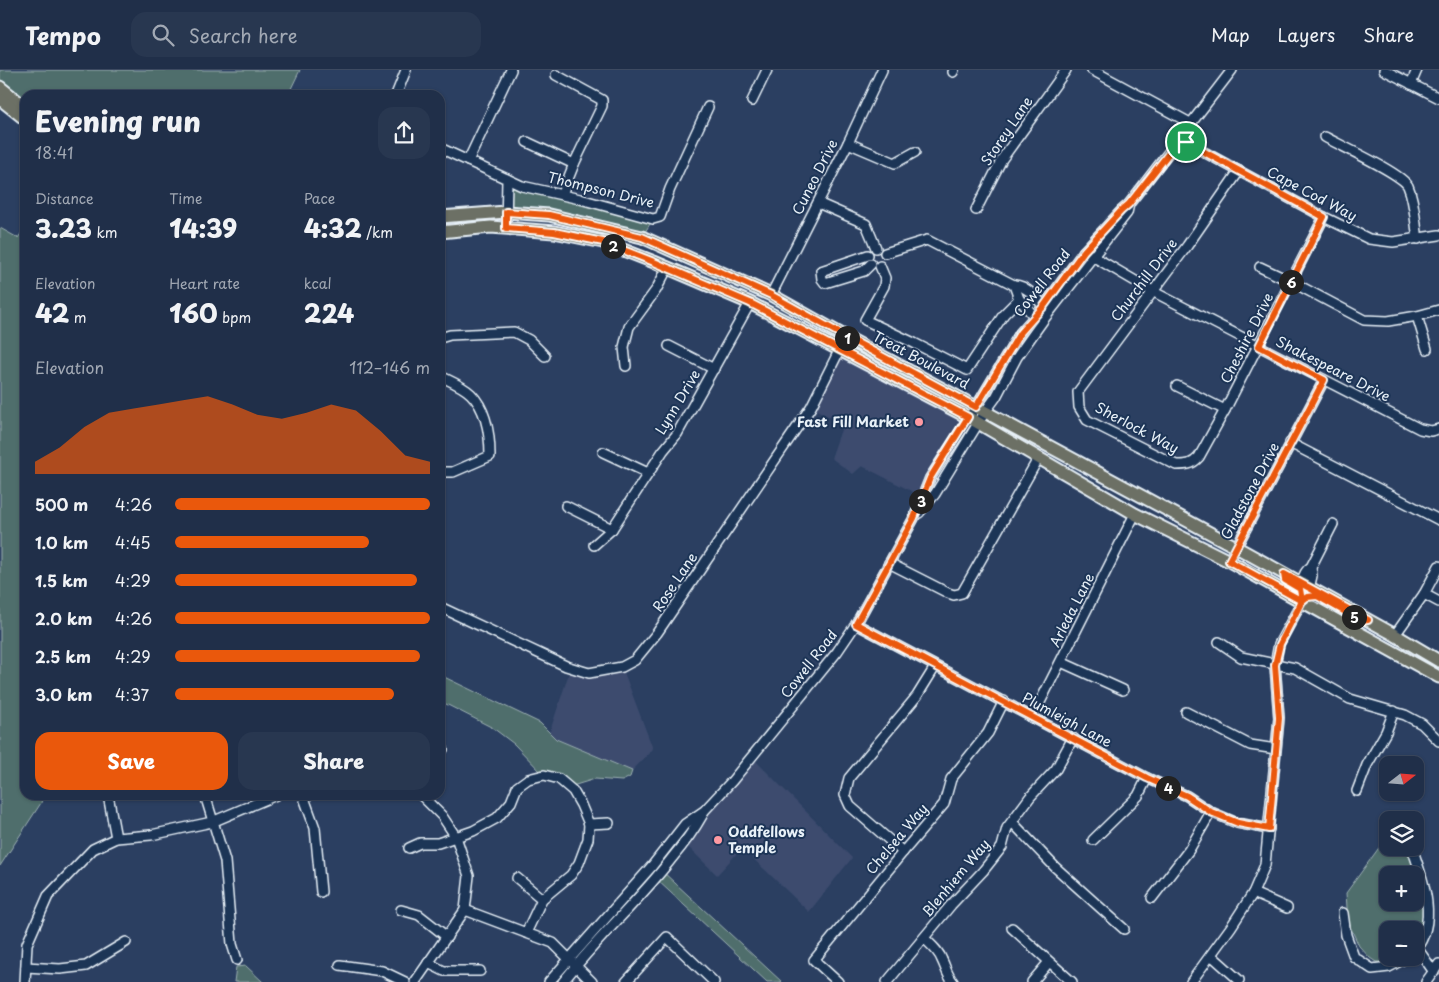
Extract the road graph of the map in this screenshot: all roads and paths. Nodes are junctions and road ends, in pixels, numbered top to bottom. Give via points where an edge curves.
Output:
1 (406, 70) edge
2 (510, 70) edge
3 (767, 70) edge
4 (882, 70) edge
5 (1066, 70) edge
6 (1092, 70) edge
7 (1232, 70) edge
8 (1384, 70) edge
9 (1417, 70) edge
10 (556, 75) dead end
11 (1411, 84) junction
12 (0, 88) edge
13 (398, 90) edge
14 (1439, 98) edge
15 (0, 99) edge
16 (752, 101) dead end
17 (20, 103) edge
18 (708, 107) dead end
19 (20, 115) edge
20 (1192, 124) junction
21 (1325, 137) dead end
22 (1180, 139) junction
23 (527, 142) dead end
24 (848, 143) junction
25 (445, 150) edge
26 (915, 152) dead end
27 (468, 161) junction
28 (574, 164) junction
29 (1239, 171) junction
30 (507, 179) junction
31 (562, 194) junction
32 (818, 203) junction
33 (1129, 204) junction
34 (976, 210) dead end
35 (506, 212) junction
36 (445, 217) edge
37 (1324, 217) junction
38 (506, 228) junction
39 (445, 232) edge
40 (1439, 235) edge
41 (1418, 239) junction
42 (876, 248) junction
43 (1084, 251) junction
44 (885, 253) junction
45 (1094, 258) junction
46 (873, 262) junction
47 (1260, 267) dead end
48 (668, 268) junction
49 (1292, 282) junction
50 (1014, 285) junction
51 (1154, 292) junction
52 (771, 295) junction
53 (1019, 299) junction
54 (750, 303) junction
55 (1044, 306) junction
56 (1439, 310) edge
57 (1034, 316) junction
58 (1417, 316) junction
59 (1044, 319) junction
60 (445, 336) edge
61 (846, 337) junction
62 (669, 346) dead end
63 (1259, 346) junction
64 (1427, 349) dead end
65 (840, 350) junction
66 (545, 356) dead end
67 (626, 366) dead end
68 (714, 369) junction
69 (445, 379) edge
70 (1324, 380) junction
71 (1177, 386) dead end
72 (1079, 407) joint
73 (980, 409) junction
74 (1225, 410) junction
75 (973, 420) junction
76 (1439, 429) edge
77 (1290, 443) junction
78 (604, 452) dead end
79 (1038, 459) junction
80 (1188, 465) joint
81 (445, 472) edge
82 (648, 473) junction
83 (566, 506) dead end
84 (1135, 514) junction
85 (1439, 520) edge
86 (1333, 524) dead end
87 (612, 529) junction
88 (594, 545) dead end
89 (1236, 547) junction
90 (1229, 561) junction
91 (889, 563) junction
92 (1439, 566) edge
93 (1284, 574) junction
94 (1305, 587) junction
95 (1424, 594) junction
96 (1302, 601) junction
97 (1439, 602) edge
98 (445, 609) edge
99 (1368, 620) junction
100 (856, 624) junction
101 (1395, 635) junction
102 (1219, 642) dead end
103 (1439, 661) edge
104 (1061, 662) junction
105 (1413, 662) junction
106 (1275, 665) junction
107 (934, 667) junction
108 (1439, 676) edge
109 (1439, 681) edge
110 (1124, 690) dead end
111 (1004, 701) junction
112 (1394, 711) junction
113 (1186, 712) dead end
114 (1032, 718) junction
115 (1073, 738) junction
116 (1439, 740) edge
117 (1276, 749) junction
118 (1147, 778) junction
119 (1357, 791) dead end
120 (109, 800) edge
121 (206, 800) edge
122 (264, 800) edge
123 (305, 800) edge
124 (426, 800) edge
125 (704, 811) junction
126 (1211, 812) junction
127 (212, 822) junction
128 (1012, 822) junction
129 (609, 823) dead end
130 (589, 824) junction
131 (1269, 829) junction
132 (456, 837) junction
133 (116, 838) junction
134 (1093, 840) dead end
135 (409, 848) dead end
136 (903, 852) junction
137 (1415, 856) edge
138 (517, 878) dead end
139 (321, 892) dead end
140 (1253, 893) junction
141 (1152, 898) dead end
142 (542, 900) junction
143 (1287, 908) dead end
144 (401, 910) dead end
145 (465, 910) junction
146 (1342, 913) dead end
147 (1012, 928) dead end
148 (1124, 929) dead end
149 (526, 933) junction
150 (1424, 936) edge
151 (447, 937) junction
152 (924, 938) junction
153 (126, 942) dead end
154 (1211, 955) junction
155 (1424, 956) edge
156 (569, 958) junction
157 (237, 960) dead end
158 (1049, 962) junction
159 (428, 963) junction
160 (340, 965) dead end
161 (577, 966) junction
162 (1391, 966) edge
163 (26, 967) junction
164 (1437, 968) edge
165 (480, 971) dead end
166 (1240, 980) dead end
167 (26, 982) edge
168 (405, 982) edge
169 (415, 982) edge
170 (549, 982) edge
171 (564, 982) edge
172 (592, 982) edge
173 (626, 982) edge
174 (714, 982) edge
175 (838, 982) edge
176 (886, 982) edge
177 (952, 982) edge
178 (1032, 982) edge
179 (1072, 982) edge
180 (1191, 982) edge
181 (1426, 982) edge

1 - 13 street
2 - 27 street
3 - 16 street
4 - 24 street, Cuneo Drive
5 - 34 street, Storey Lane via 1002,159
6 - 20 street
7 - 20 street, Cowell Road
8 - 11 street
9 - 11 street
10 - 28 street via 602,100
11 - 14 street
12 - 17 main road
15 - 19 main road
18 - 31 street, Thompson Drive via 660,217 653,219
20 - 22 street, Cowell Road
21 - 41 street via 1395,174 1407,184
22 - 29 street, Cape Cod Way
22 - 33 street, Cowell Road
23 - 28 street
24 - 26 street via 895,163
24 - 32 street, Cuneo Drive
25 - 27 street, Thompson Drive
27 - 30 street, Thompson Drive
28 - 31 street
29 - 37 street, Cape Cod Way
29 - 51 street, Churchill Drive
30 - 31 street, Thompson Drive via 522,186
30 - 35 street
32 - 42 street via 866,224
32 - 52 street, Cuneo Drive
33 - 43 street, Cowell Road
33 - 45 street, Cowell Road via 1128,213
35 - 36 main road, Treat Boulevard
35 - 38 street
35 - 52 main road, Treat Boulevard via 549,215 642,237
37 - 41 street, Cape Cod Way via 1369,239 1393,242
37 - 49 street, Cheshire Drive
38 - 39 main road, Treat Boulevard
38 - 48 main road, Treat Boulevard via 554,232 603,242
40 - 41 street, Cape Cod Way
42 - 44 street
42 - 46 street via 871,250
43 - 45 street, Shakespeare Drive
43 - 55 street, Cowell Road
44 - 46 street via 885,262
44 - 50 street via 927,240
45 - 51 street, Shakespeare Drive
45 - 59 street, Cowell Road
46 - 46 street via 821,271 822,279 825,284 864,271
46 - 53 street via 885,278 866,320 967,370 1004,314
47 - 49 street
48 - 54 main road, Treat Boulevard
48 - 67 street via 629,328 624,347
49 - 58 street via 1364,320 1388,321
49 - 63 street, Cheshire Drive
50 - 53 street
50 - 55 street via 1026,288
51 - 63 street, Shakespeare Drive
51 - 72 street, Churchill Drive via 1078,392
52 - 61 main road, Treat Boulevard
53 - 57 street
54 - 65 main road, Treat Boulevard
54 - 68 street, Lynn Drive
55 - 57 street, Cowell Road
55 - 59 street
56 - 58 street
57 - 59 street
57 - 73 street, Cowell Road via 1020,333
58 - 64 street
59 - 73 street, Cowell Road via 1017,357 996,397
60 - 66 street via 514,332 529,340
61 - 65 street, Rose Lane
61 - 73 main road, Treat Boulevard
62 - 68 street, Lynn Drive
63 - 70 street, Shakespeare Drive
63 - 74 street, Cheshire Drive
65 - 75 main road, Treat Boulevard
65 - 98 street, Rose Lane via 811,407 658,632 635,660 622,667 589,673 566,666
68 - 82 street, Lynn Drive via 677,434
69 - 81 street via 469,392 480,404 490,442 490,456 453,472
70 - 76 street, Shakespeare Drive via 1420,429
70 - 77 street, Gladstone Drive
71 - 74 street
72 - 80 street, Sherlock Way via 1087,420 1176,465
73 - 75 street, Cowell Road
73 - 89 main road, Treat Boulevard
74 - 80 street, Cheshire Drive via 1199,457
75 - 79 main road, Treat Boulevard
75 - 91 street, Cowell Road via 935,494 914,518
77 - 85 street
77 - 89 street, Gladstone Drive
78 - 82 street
79 - 84 main road, Treat Boulevard
79 - 91 street via 962,594 948,593
82 - 87 street, Lynn Drive
83 - 87 street
84 - 90 main road, Treat Boulevard
84 - 104 street, Arleda Lane
86 - 94 street via 1311,567
87 - 88 street, Lynn Drive
89 - 90 street, Gladstone Drive
89 - 93 main road, Treat Boulevard
90 - 96 main road, Treat Boulevard
91 - 100 street, Cowell Road
92 - 95 street
93 - 94 main road, Treat Boulevard
93 - 96 street via 1285,580 1300,589
94 - 99 main road, Treat Boulevard
95 - 97 street
95 - 101 street
96 - 99 street via 1317,596 1361,621
96 - 105 main road, Treat Boulevard
96 - 106 street via 1280,644
99 - 101 main road, Treat Boulevard
100 - 107 street, Plumleigh Lane
100 - 125 street, Cowell Road via 815,681
101 - 103 main road, Treat Boulevard
102 - 106 street via 1241,657
104 - 110 street
104 - 114 street, Arleda Lane
105 - 108 main road, Treat Boulevard
105 - 109 main road
106 - 112 street via 1295,668 1350,699
106 - 117 street via 1279,718
107 - 111 street, Plumleigh Lane
107 - 136 street via 918,696 849,778 845,795 850,806
111 - 114 street, Plumleigh Lane
111 - 136 street, Chelsea Way via 988,732 951,779 944,804
112 - 116 street via 1422,724
112 - 119 street
113 - 117 street via 1250,745
114 - 115 street, Plumleigh Lane
115 - 118 street, Plumleigh Lane
115 - 128 street, Blenhiem Way via 1056,770
117 - 131 street
118 - 126 street, Plumleigh Lane via 1187,796
118 - 134 street via 1138,796
120 - 133 street
121 - 127 street
122 - 127 street
123 - 139 street via 315,828
124 - 132 street
125 - 156 street, Cowell Road via 685,824 652,866
125 - 161 street, Cowell Road via 694,830 656,879
126 - 131 street, Plumleigh Lane via 1238,823
126 - 141 street via 1189,850
127 - 133 street via 151,835
127 - 157 street via 225,861 232,944
128 - 148 street
128 - 152 street, Blenhiem Way via 1002,847
129 - 130 street
130 - 132 street via 573,791 559,779 544,775 528,779 518,787 511,802 497,818
130 - 142 street via 580,863
131 - 140 street via 1265,865
132 - 135 street
132 - 145 street via 469,876
133 - 163 street via 93,849 48,896 27,944
136 - 175 street, Chelsea Way via 814,960
137 - 150 street via 1428,891
138 - 142 street
140 - 143 street
140 - 154 street
142 - 149 street
144 - 151 street via 419,915
145 - 149 street
145 - 151 street
146 - 162 street via 1354,957 1372,969
147 - 158 street
149 - 156 street via 554,944
151 - 159 street
152 - 176 street, Blenhiem Way
152 - 177 street via 942,960
153 - 163 street via 86,966 60,969
154 - 166 street
154 - 180 street
155 - 164 street
156 - 161 street
156 - 170 street, Cowell Road
158 - 178 street
158 - 179 street
159 - 165 street via 444,971
159 - 169 street
160 - 168 street via 382,971
161 - 171 street, Cowell Road
161 - 172 street
163 - 167 street
164 - 181 street
173 - 174 street via 667,937

